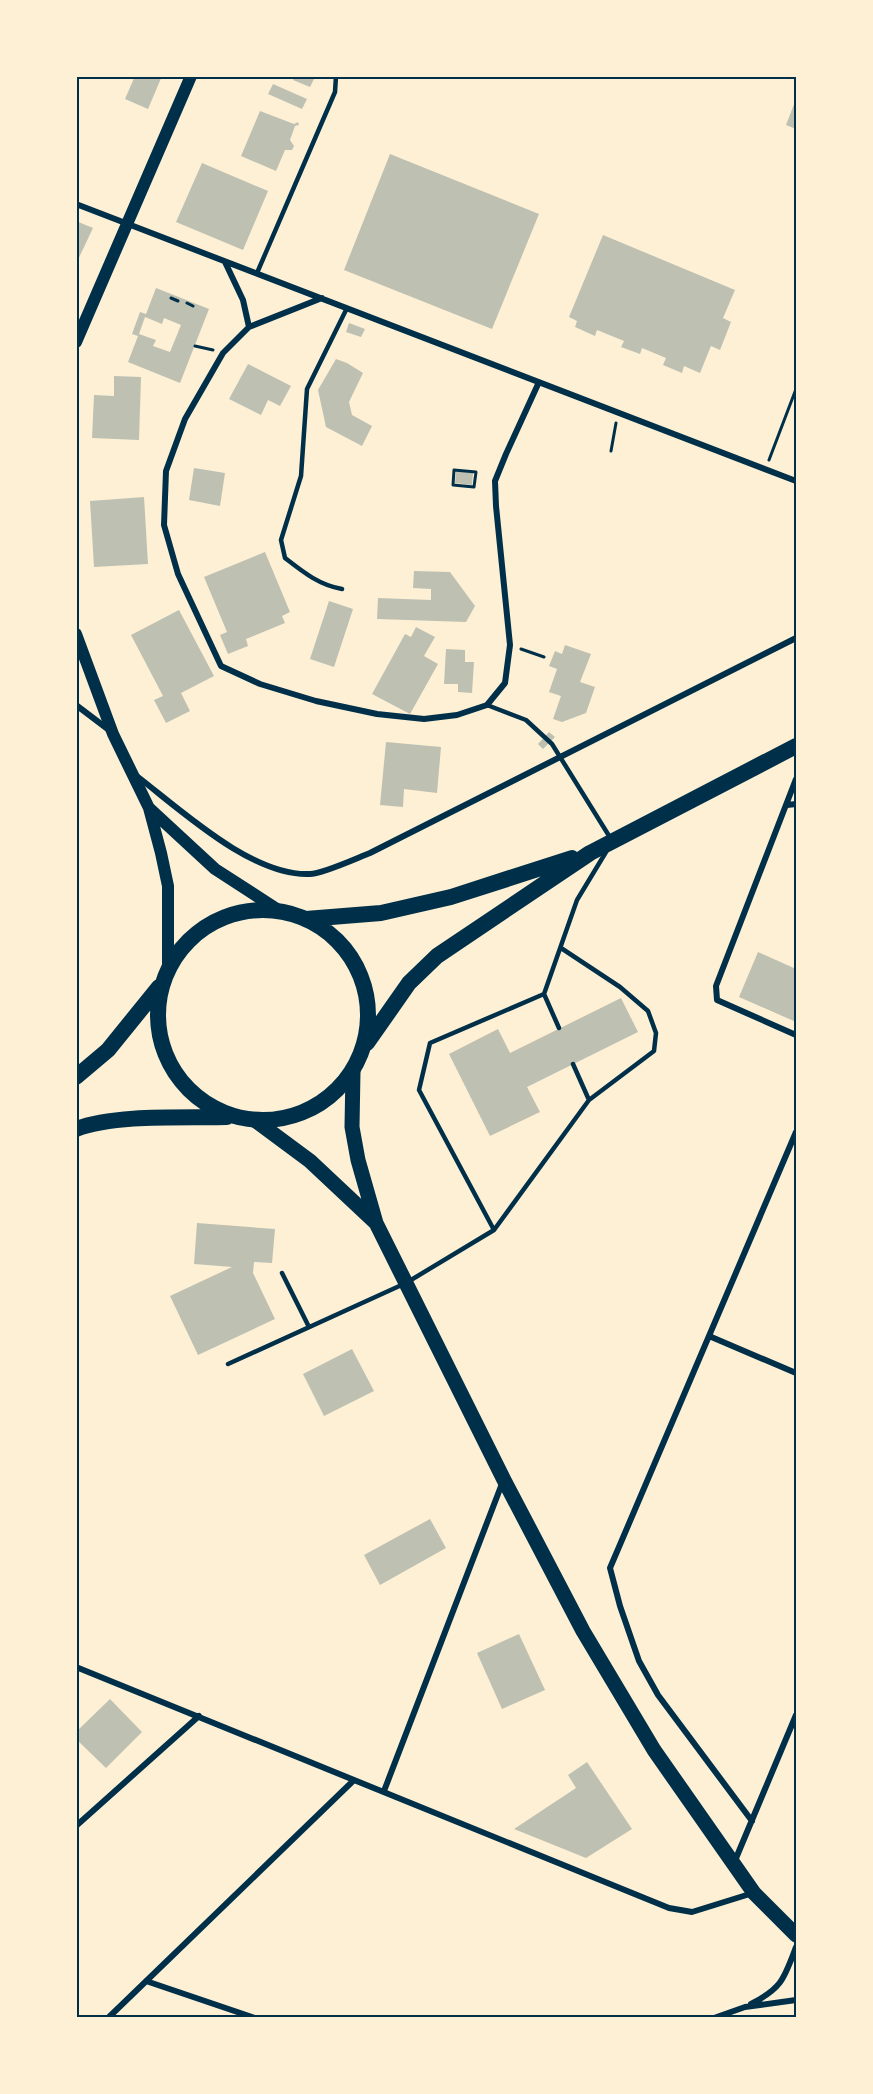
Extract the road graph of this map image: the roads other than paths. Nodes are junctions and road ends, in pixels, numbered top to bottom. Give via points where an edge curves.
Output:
1 (191, 76) edge
2 (336, 76) edge
3 (76, 204) edge
4 (128, 223) junction
5 (225, 261) junction
6 (257, 273) junction
7 (321, 298) junction
8 (347, 308) junction
9 (249, 327) junction
10 (76, 342) edge
11 (539, 382) junction
12 (796, 481) edge
13 (342, 589) dead end
14 (76, 634) edge
15 (796, 638) edge
16 (76, 705) edge
17 (487, 705) junction
18 (113, 734) junction
19 (796, 746) edge
20 (560, 758) junction
21 (132, 773) junction
22 (796, 779) edge
23 (796, 804) edge
24 (787, 805) junction
25 (149, 808) junction
26 (612, 842) junction
27 (590, 853) junction
28 (280, 911) junction
29 (306, 919) junction
30 (561, 948) junction
31 (168, 968) junction
32 (160, 986) junction
33 (544, 994) junction
34 (559, 1028) dead end
35 (796, 1035) edge
36 (363, 1049) junction
37 (573, 1064) dead end
38 (353, 1071) junction
39 (76, 1077) edge
40 (589, 1100) junction
41 (232, 1117) junction
42 (256, 1121) junction
43 (76, 1129) edge
44 (796, 1132) edge
45 (376, 1223) junction
46 (494, 1230) junction
47 (282, 1273) dead end
48 (406, 1283) junction
49 (309, 1327) junction
50 (709, 1336) junction
51 (228, 1364) dead end
52 (796, 1373) edge
53 (504, 1480) junction
54 (76, 1667) edge
55 (796, 1715) edge
56 (199, 1716) junction
57 (354, 1780) junction
58 (384, 1791) junction
59 (752, 1821) junction
60 (76, 1826) edge
61 (734, 1863) junction
62 (754, 1893) junction
63 (796, 1935) edge
64 (796, 1947) edge
65 (146, 1981) junction
66 (796, 2000) edge
67 (745, 2007) junction
68 (108, 2018) edge
69 (255, 2018) edge
70 (714, 2018) edge

1 - 4 main road
2 - 6 lane via 335,92
3 - 4 street
4 - 5 street
4 - 10 main road
5 - 6 street
5 - 9 street via 243,300
6 - 7 street
7 - 8 street
7 - 9 street
8 - 11 street
8 - 13 lane via 307,389 301,476 281,540 285,558 327,586
9 - 17 street via 223,353 185,419 166,471 164,525 178,574 221,666 260,684 377,714 423,719 457,715
11 - 12 street
11 - 17 street via 495,481 510,645 505,683
14 - 18 main road
15 - 20 street
16 - 18 street
17 - 20 lane via 526,720 552,744
18 - 21 main road
19 - 26 highway
20 - 21 street via 370,853 311,874 279,871 238,853
20 - 26 lane
21 - 25 main road
22 - 24 street
23 - 24 street
24 - 35 street via 716,986 717,1000
25 - 28 main road via 215,869
25 - 31 main road via 168,886
26 - 27 highway
26 - 30 lane via 577,900
27 - 29 highway via 404,908
27 - 36 highway via 437,956 410,984
28 - 29 highway
28 - 31 highway via 246,911 214,921 187,940
29 - 36 highway via 332,935 357,968 365,987 369,1018
30 - 33 lane
30 - 40 lane via 620,987 648,1011 656,1033 654,1051
31 - 32 highway
32 - 39 highway via 108,1050
32 - 41 highway via 156,1019 162,1051 178,1080 202,1103
33 - 34 lane
33 - 46 lane via 429,1043 419,1090
36 - 38 highway
37 - 40 lane
38 - 42 highway via 335,1093 312,1109 285,1119
38 - 45 main road via 352,1127
40 - 46 lane
41 - 42 highway
41 - 43 highway via 142,1118
42 - 45 main road via 310,1161
44 - 50 street
45 - 48 main road
46 - 48 lane
47 - 49 lane
48 - 49 lane
48 - 53 main road
49 - 51 lane
50 - 52 street
50 - 59 street via 610,1568 639,1661 658,1695
53 - 58 street
53 - 61 main road via 612,1681 654,1750
54 - 56 street
55 - 59 street
56 - 57 street
56 - 60 street
57 - 58 street
57 - 65 street
58 - 62 street via 669,1908 692,1912
59 - 61 street
61 - 62 main road
62 - 63 main road
64 - 67 street via 785,1976 771,1994
65 - 68 street
65 - 69 street
66 - 67 street
67 - 70 street

